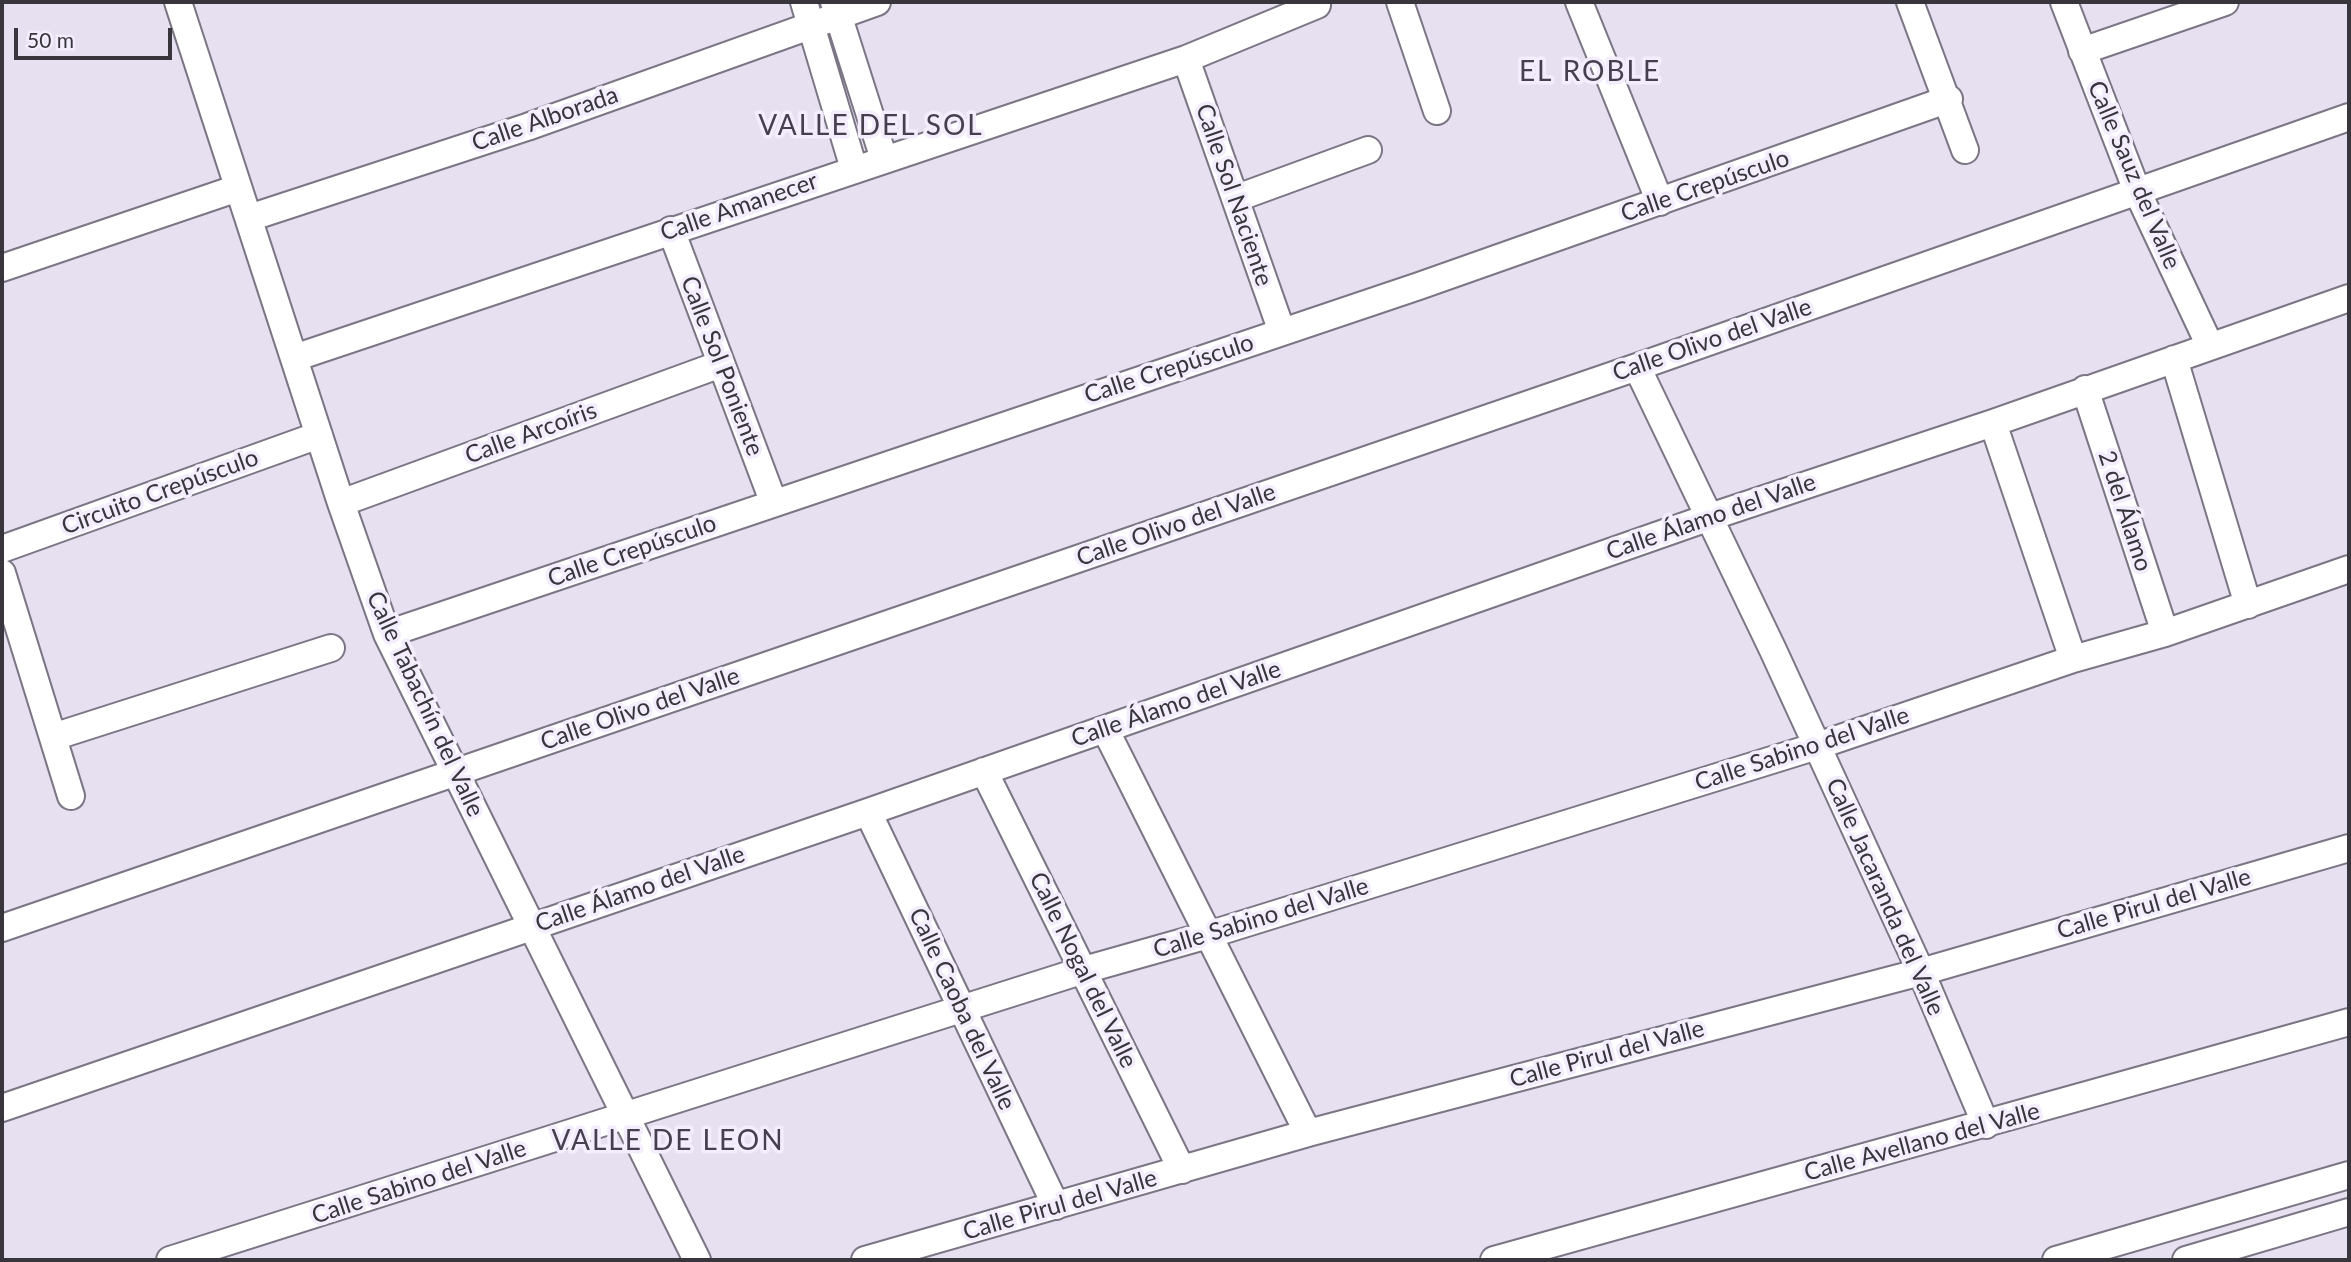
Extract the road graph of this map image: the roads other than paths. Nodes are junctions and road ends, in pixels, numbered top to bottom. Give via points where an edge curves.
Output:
1 (178, 2) edge
2 (877, 2) edge
3 (1400, 2) edge
4 (1579, 2) edge
5 (1910, 2) edge
6 (2064, 2) edge
7 (2225, 2) edge
8 (1317, 5) dead end
9 (836, 8) edge
10 (807, 13) edge
11 (2082, 51) junction
12 (1185, 59) junction
13 (1948, 99) junction
14 (1437, 111) dead end
15 (2349, 117) edge
16 (1368, 150) dead end
17 (1965, 150) dead end
18 (884, 159) junction
19 (854, 169) junction
20 (238, 188) junction
21 (2137, 191) junction
22 (1237, 198) junction
23 (1660, 202) junction
24 (249, 218) junction
25 (671, 230) junction
26 (2, 268) edge
27 (2349, 298) edge
28 (1282, 332) junction
29 (2210, 346) junction
30 (294, 358) junction
31 (2174, 359) junction
32 (721, 364) junction
33 (1637, 367) junction
34 (2085, 389) junction
35 (1993, 423) junction
36 (318, 435) junction
37 (773, 501) junction
38 (341, 503) junction
39 (1710, 517) junction
40 (2, 548) edge
41 (2349, 569) edge
42 (2, 573) edge
43 (2248, 605) junction
44 (2165, 633) junction
45 (387, 634) junction
46 (331, 648) dead end
47 (2074, 659) junction
48 (1105, 729) junction
49 (53, 737) junction
50 (1817, 746) junction
51 (984, 771) junction
52 (455, 772) junction
53 (71, 796) dead end
54 (868, 812) junction
55 (2349, 848) edge
56 (532, 926) junction
57 (2, 928) edge
58 (1208, 935) junction
59 (1084, 970) junction
60 (1921, 972) junction
61 (963, 1010) junction
62 (2349, 1022) edge
63 (2, 1108) edge
64 (624, 1116) junction
65 (1986, 1125) junction
66 (1308, 1133) junction
67 (1182, 1170) junction
68 (2349, 1175) edge
69 (1056, 1206) junction
70 (2349, 1212) edge
71 (170, 1260) edge
72 (696, 1260) edge
73 (865, 1260) edge
74 (1494, 1260) edge
75 (2056, 1260) edge
76 (2186, 1260) edge

1 - 20 street, Calle Tabachín del Valle
2 - 9 street, Calle Alborada
3 - 14 street
4 - 23 street
5 - 13 street
6 - 11 street, Calle Sauz del Valle
7 - 11 street
8 - 12 street, Calle Amanecer
9 - 10 street, Calle Alborada
9 - 18 street
10 - 19 street
10 - 24 street, Calle Alborada via 527,127
11 - 21 street, Calle Sauz del Valle
12 - 18 street, Calle Amanecer
12 - 22 street, Calle Sol Naciente
13 - 17 street
13 - 23 street, Calle Crepúsculo
15 - 21 street, Calle Olivo del Valle
16 - 22 street
18 - 19 street, Calle Amanecer
19 - 25 street, Calle Amanecer
20 - 24 street, Calle Tabachín del Valle
20 - 26 street
21 - 29 street, Calle Sauz del Valle
21 - 33 street, Calle Olivo del Valle
22 - 28 street, Calle Sol Naciente
23 - 28 street, Calle Crepúsculo
24 - 30 street, Calle Tabachín del Valle
25 - 30 street, Calle Amanecer
25 - 32 street, Calle Sol Poniente
27 - 29 street, Calle Álamo del Valle
28 - 37 street, Calle Crepúsculo
29 - 31 street, Calle Álamo del Valle
30 - 36 street, Calle Tabachín del Valle
31 - 34 street, Calle Álamo del Valle
31 - 43 street
32 - 37 street, Calle Sol Poniente
32 - 38 street, Calle Arcoíris
33 - 39 street, Calle Jacaranda del Valle
33 - 52 street, Calle Olivo del Valle
34 - 35 street, Calle Álamo del Valle
34 - 44 street, 2 del Álamo
35 - 39 street, Calle Álamo del Valle
35 - 47 street
36 - 38 street, Calle Tabachín del Valle
36 - 40 street, Circuito Crepúsculo
37 - 45 street, Calle Crepúsculo
38 - 45 street, Calle Tabachín del Valle
39 - 48 street, Calle Álamo del Valle
39 - 50 street, Calle Jacaranda del Valle
41 - 43 street, Calle Sabino del Valle
42 - 49 street
43 - 44 street, Calle Sabino del Valle
44 - 47 street, Calle Sabino del Valle
45 - 52 street, Calle Tabachín del Valle
46 - 49 street
47 - 50 street, Calle Sabino del Valle
48 - 51 street, Calle Álamo del Valle
48 - 58 street
49 - 53 street
50 - 58 street, Calle Sabino del Valle
50 - 60 street, Calle Jacaranda del Valle
51 - 54 street, Calle Álamo del Valle
51 - 59 street, Calle Nogal del Valle
52 - 56 street, Calle Tabachín del Valle
52 - 57 street, Calle Olivo del Valle
54 - 56 street, Calle Álamo del Valle
54 - 61 street, Calle Caoba del Valle
55 - 60 street, Calle Pirul del Valle
56 - 63 street, Calle Álamo del Valle
56 - 64 street, Calle Tabachín del Valle
58 - 59 street, Calle Sabino del Valle
58 - 66 street
59 - 61 street, Calle Sabino del Valle
59 - 67 street, Calle Nogal del Valle
60 - 65 street, Calle Jacaranda del Valle
60 - 66 street, Calle Pirul del Valle
61 - 64 street, Calle Sabino del Valle
61 - 69 street, Calle Caoba del Valle
62 - 65 street, Calle Avellano del Valle
64 - 71 street, Calle Sabino del Valle
64 - 72 street, Calle Tabachín del Valle
65 - 74 street, Calle Avellano del Valle
66 - 67 street, Calle Pirul del Valle
67 - 69 street, Calle Pirul del Valle
68 - 75 street
69 - 73 street, Calle Pirul del Valle
70 - 76 street

